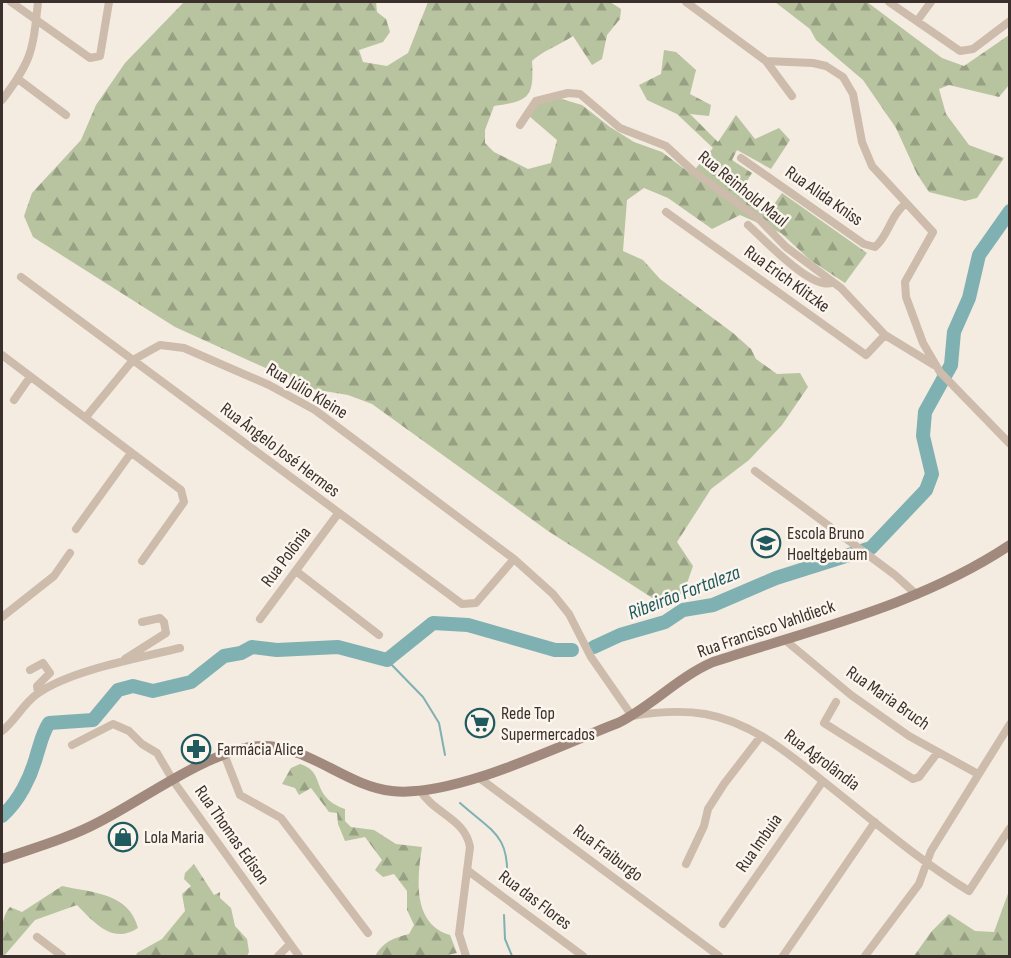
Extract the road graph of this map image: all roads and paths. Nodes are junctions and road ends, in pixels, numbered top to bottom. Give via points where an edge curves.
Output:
1 (11, 2) edge
2 (38, 2) edge
3 (108, 2) edge
4 (686, 2) edge
5 (889, 2) edge
6 (931, 2) edge
7 (36, 20) junction
8 (917, 21) junction
9 (1010, 21) edge
10 (766, 61) junction
11 (18, 79) junction
12 (792, 96) dead end
13 (2, 100) edge
14 (66, 116) dead end
15 (520, 125) dead end
16 (741, 158) dead end
17 (905, 204) junction
18 (666, 212) dead end
19 (748, 225) dead end
20 (21, 277) dead end
21 (832, 283) junction
22 (885, 335) junction
23 (2, 355) edge
24 (133, 360) junction
25 (938, 369) junction
26 (30, 376) junction
27 (14, 400) dead end
28 (86, 417) junction
29 (1010, 444) edge
30 (131, 453) junction
31 (755, 471) dead end
32 (337, 515) junction
33 (76, 529) dead end
34 (1010, 545) edge
35 (70, 553) dead end
36 (514, 559) junction
37 (142, 561) dead end
38 (296, 571) junction
39 (916, 595) junction
40 (2, 617) edge
41 (260, 619) dead end
42 (142, 622) dead end
43 (380, 635) dead end
44 (785, 640) junction
45 (180, 648) dead end
46 (120, 663) junction
47 (30, 670) dead end
48 (38, 693) junction
49 (836, 702) dead end
50 (632, 716) junction
51 (1010, 724) edge
52 (2, 731) edge
53 (761, 736) junction
54 (72, 746) dead end
55 (938, 752) junction
56 (224, 754) junction
57 (978, 774) junction
58 (478, 777) junction
59 (823, 781) junction
60 (174, 782) junction
61 (420, 790) junction
62 (875, 822) junction
63 (1010, 828) edge
64 (2, 860) edge
65 (927, 863) junction
66 (686, 864) dead end
67 (467, 870) junction
68 (723, 924) dead end
69 (368, 933) dead end
70 (37, 937) dead end
71 (290, 944) junction
72 (63, 957) edge
73 (278, 957) edge
74 (299, 957) edge
75 (466, 957) edge
76 (583, 957) edge
77 (719, 957) edge
78 (783, 957) edge
79 (865, 957) edge

1 - 7 street
2 - 7 street
3 - 7 street via 100,56 90,58
4 - 10 street
5 - 8 street
6 - 8 street
7 - 11 street via 31,55
8 - 9 street via 966,52
10 - 12 street
10 - 17 street via 813,63 843,77 853,94 862,142 872,166
11 - 13 street
11 - 14 street
15 - 21 street, Rua Reinhold Maul via 536,101 580,94 620,128 666,146 694,172 758,218 786,247
16 - 17 street, Rua Alida Kniss via 864,244 875,247 895,212
17 - 25 street via 933,232 911,270 905,290 923,343
18 - 22 street, Rua Erich Klitzke via 866,356
19 - 21 street via 801,271 823,284
20 - 24 street, Rua Ângelo José Hermes
21 - 22 street, Rua Reinhold Maul
22 - 25 street, Rua Reinhold Maul
23 - 26 street
24 - 28 street, Rua Júlio Kleine
24 - 32 street, Rua Ângelo José Hermes
24 - 36 street, Rua Júlio Kleine via 153,348 173,345 269,385 315,410
25 - 29 street
26 - 27 street
26 - 28 street
28 - 30 street
30 - 33 street
30 - 37 street via 185,495
31 - 39 street
32 - 36 street, Rua Ângelo José Hermes via 462,604 476,603
32 - 38 street, Rua Polônia
34 - 39 main road, Rua Francisco Vahldieck via 967,572
35 - 40 street via 54,576
36 - 50 street, Rua Júlio Kleine via 561,603 586,650
38 - 41 street, Rua Polônia
38 - 43 street
39 - 44 main road, Rua Francisco Vahldieck
42 - 46 street via 160,618 166,633
44 - 50 main road, Rua Francisco Vahldieck via 697,669
44 - 55 street, Rua Maria Bruch via 851,695
45 - 46 street
46 - 48 street via 52,684
47 - 48 street via 40,663 48,668 49,675 37,686
48 - 52 street
49 - 55 street via 824,723 913,779 921,775
50 - 53 street, Rua Agrolândia via 706,714
50 - 58 main road, Rua Francisco Vahldieck
51 - 57 street
53 - 59 street, Rua Agrolândia via 780,746
53 - 66 street via 708,808
54 - 60 street, Rua Thomas Edison via 113,724 120,726 157,753
55 - 57 street, Rua Maria Bruch
56 - 60 main road, Rua Francisco Vahldieck
56 - 61 main road, Rua Francisco Vahldieck via 252,747 277,749 314,759 376,788
56 - 69 street via 240,795 281,818
57 - 65 street
58 - 61 main road, Rua Francisco Vahldieck
58 - 77 street, Rua Fraiburgo
59 - 62 street, Rua Agrolândia
59 - 68 street, Rua Imbuia
60 - 64 main road, Rua Francisco Vahldieck via 97,824
60 - 71 street, Rua Thomas Edison
61 - 67 street via 468,836
62 - 65 street, Rua Agrolândia
62 - 78 street
63 - 65 street, Rua Agrolândia via 969,891
65 - 79 street via 918,884
67 - 75 street via 459,934
67 - 76 street, Rua das Flores
70 - 72 street
71 - 73 street
71 - 74 street, Rua Thomas Edison

